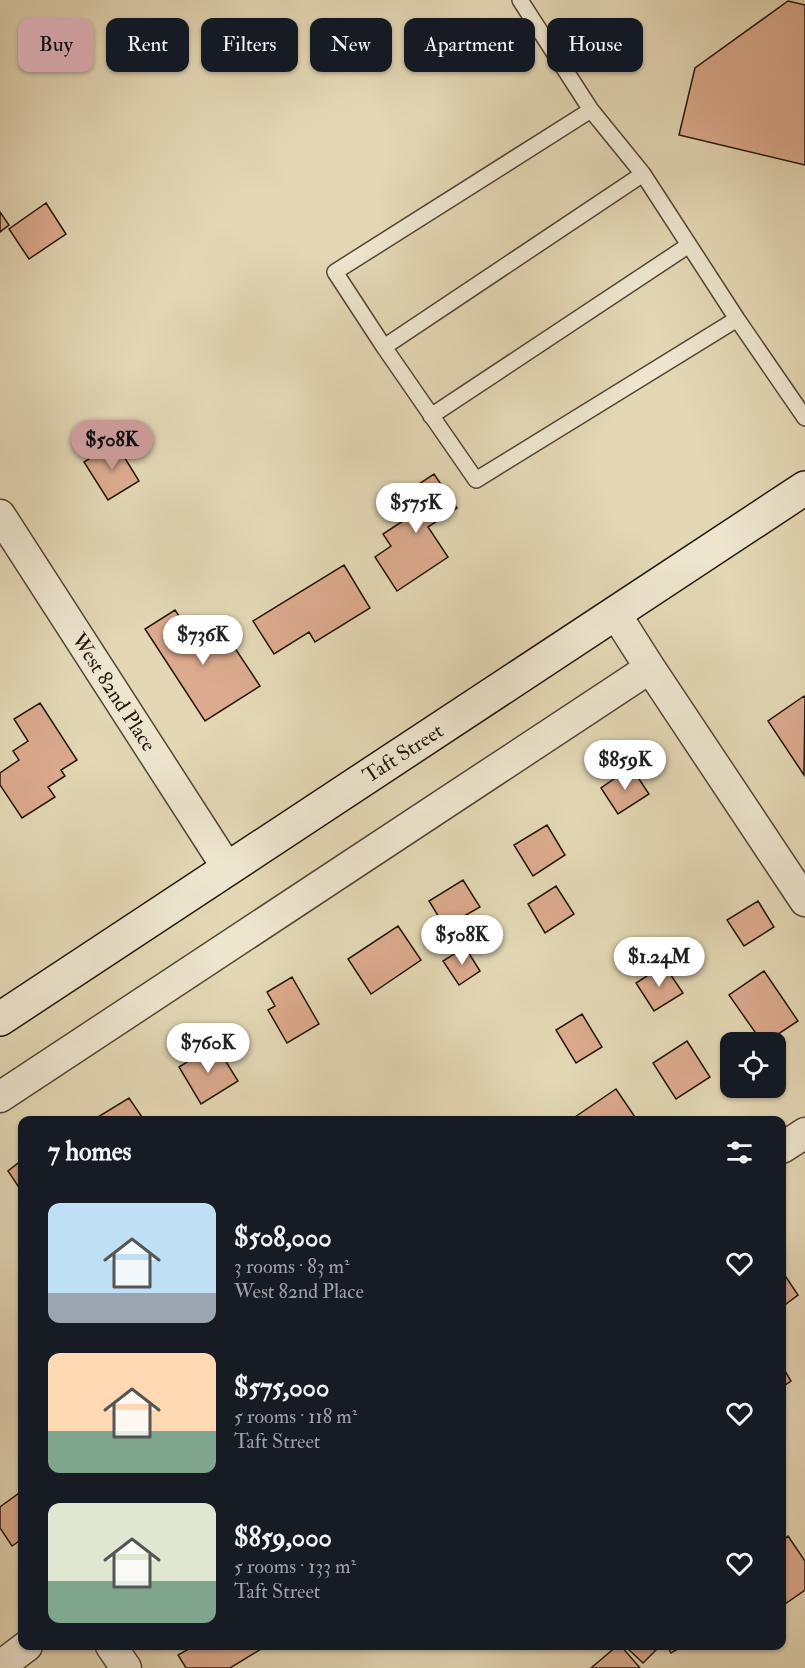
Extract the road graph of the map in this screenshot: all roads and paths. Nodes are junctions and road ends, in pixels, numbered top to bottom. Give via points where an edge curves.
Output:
1 (520, 0) edge
2 (591, 110) junction
3 (643, 174) junction
4 (689, 245) junction
5 (738, 319) junction
6 (384, 347) junction
7 (431, 416) junction
8 (805, 418) edge
9 (805, 488) edge
10 (0, 515) edge
11 (615, 613) junction
12 (650, 668) junction
13 (228, 868) junction
14 (805, 901) edge
15 (0, 1019) edge
16 (0, 1097) edge
17 (805, 1133) edge
18 (786, 1145) edge
19 (22, 1650) edge
20 (114, 1650) edge
21 (1, 1668) edge
22 (126, 1668) edge

1 - 2 lane
2 - 3 lane
2 - 6 lane via 335,272
3 - 4 lane
3 - 6 lane
4 - 5 lane
4 - 7 lane
5 - 7 lane via 476,480
5 - 8 lane
6 - 7 lane
9 - 11 main road, Taft Street
10 - 13 street, West 82nd Place
11 - 12 street
11 - 13 main road, Taft Street
12 - 14 street
12 - 16 street
13 - 15 main road, Taft Street
17 - 18 street
19 - 21 street
20 - 22 street

